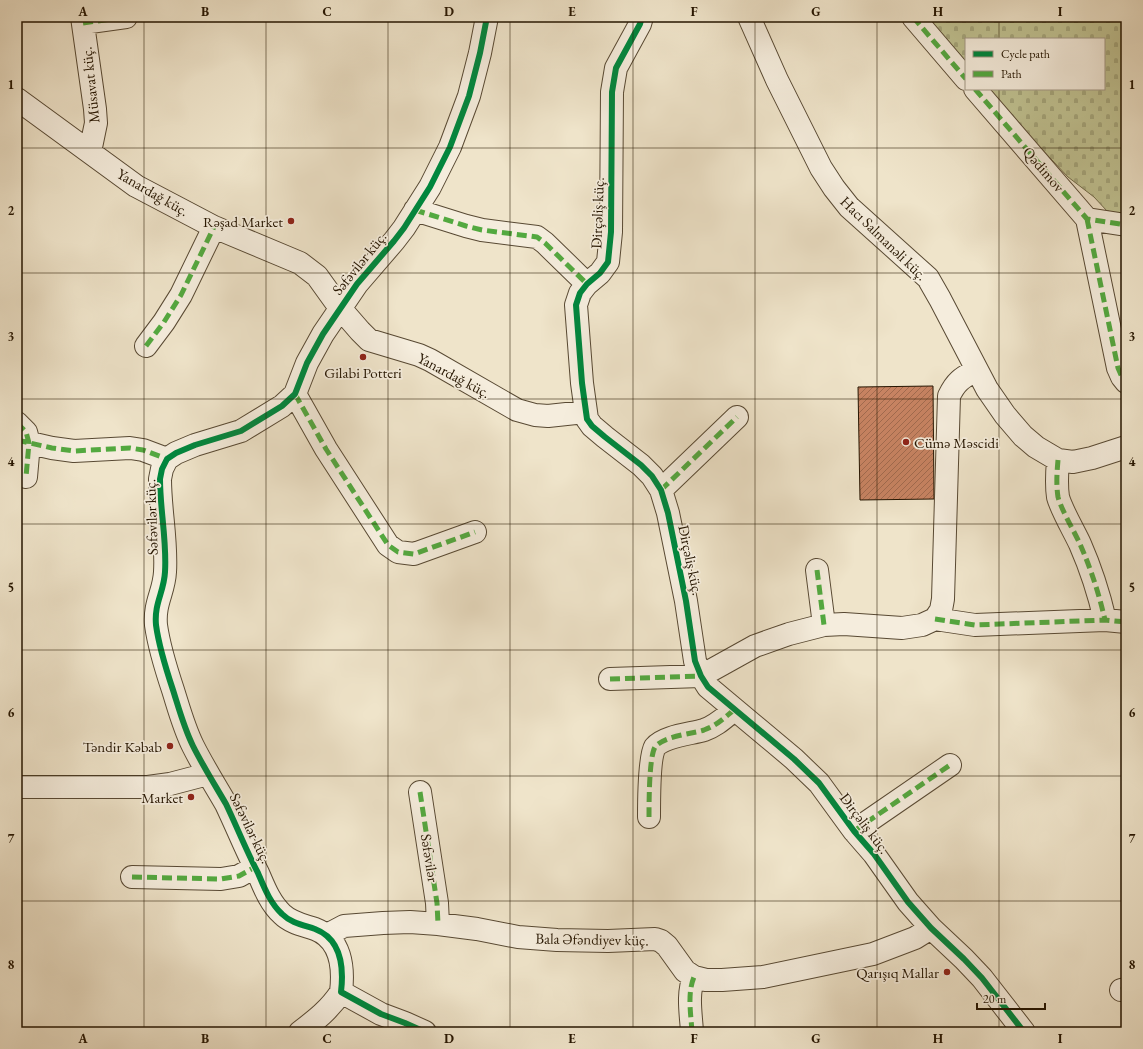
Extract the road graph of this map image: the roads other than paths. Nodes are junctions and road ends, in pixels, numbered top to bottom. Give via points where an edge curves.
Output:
1 (126, 17) edge
2 (487, 17) edge
3 (642, 17) edge
4 (749, 17) edge
5 (913, 17) edge
6 (83, 20) edge
7 (965, 78) edge
8 (976, 90) edge
9 (17, 99) edge
10 (90, 152) junction
11 (415, 210) junction
12 (1087, 219) junction
13 (1126, 225) edge
14 (214, 227) junction
15 (587, 284) junction
16 (340, 308) junction
17 (146, 346) dead end
18 (976, 370) junction
19 (1126, 382) edge
20 (295, 394) junction
21 (585, 412) junction
22 (737, 417) dead end
23 (17, 423) edge
24 (23, 442) edge
25 (1126, 447) edge
26 (167, 459) junction
27 (1058, 460) junction
28 (26, 477) dead end
29 (661, 490) junction
30 (476, 532) dead end
31 (817, 570) dead end
32 (935, 619) junction
33 (1105, 620) junction
34 (1126, 622) edge
35 (824, 625) junction
36 (701, 676) junction
37 (610, 680) dead end
38 (734, 710) junction
39 (950, 765) dead end
40 (208, 774) junction
41 (17, 787) edge
42 (420, 792) dead end
43 (649, 817) dead end
44 (854, 831) junction
45 (255, 867) junction
46 (132, 877) dead end
47 (438, 924) junction
48 (931, 928) junction
49 (327, 935) junction
50 (694, 977) junction
51 (341, 992) junction
52 (300, 1032) edge
53 (425, 1032) edge
54 (692, 1032) edge
55 (1024, 1032) edge

1 - 6 street
2 - 11 street, Səfəvilər küç. via 476,70 461,121 430,187
3 - 15 street, Dirçəliş küç. via 616,68 612,92 611,232 608,262
4 - 18 street, Hacı Salmanəli küç. via 776,80 821,168 849,207 928,278
5 - 7 street
6 - 10 street, Müsavat küç. via 96,123
8 - 12 street, Qədimov
9 - 10 street, Yanardağ küç.
10 - 14 street, Yanardağ küç. via 136,186
11 - 15 street via 482,230 537,237
11 - 16 street, Səfəvilər küç. via 394,241
12 - 13 street
12 - 19 street via 1118,368
14 - 16 street, Yanardağ küç. via 309,268
14 - 17 street via 181,295
15 - 21 street, Dirçəliş küç. via 580,293 576,305
16 - 20 street, Səfəvilər küç. via 314,348
16 - 21 street, Yanardağ küç. via 370,340 430,360 517,410 548,416
18 - 27 street, Hacı Salmanəli küç. via 1005,415 1023,436
18 - 32 street via 961,378 949,396 943,599 941,610
20 - 26 street, Səfəvilər küç. via 282,406 241,431 184,449
20 - 30 street via 326,449 388,545 398,552 414,554
21 - 29 street, Dirçəliş küç. via 592,426 641,465
22 - 29 street
23 - 24 street via 26,432
24 - 26 street via 74,451 130,448
24 - 28 street
25 - 27 street, Hacı Salmanəli küç. via 1073,462
26 - 40 street, Səfəvilər küç. via 160,479 166,563 164,581 157,602 156,625 185,727
27 - 33 street via 1056,484 1059,498 1094,578
29 - 36 street, Dirçəliş küç. via 686,601 695,661
31 - 35 street
32 - 33 street via 975,625
32 - 35 street via 922,625 902,628
33 - 34 street
35 - 36 street via 755,646
36 - 37 street
36 - 38 street, Dirçəliş küç. via 708,687
38 - 43 street via 716,725 668,739 655,747
38 - 44 street, Dirçəliş küç. via 819,783
39 - 44 street
40 - 41 street via 170,784 148,786
40 - 45 street, Səfəvilər küç. via 231,815
42 - 47 street, Səfəvilər
44 - 48 street, Dirçəliş küç.
45 - 46 street via 239,876 221,879
45 - 49 street, Səfəvilər küç. via 274,905 282,914 291,921
47 - 49 street, Bala Əfəndiyev küç. via 354,924
47 - 50 street, Bala Əfəndiyev küç. via 549,940 655,939 667,946 685,971
48 - 50 street via 915,938 873,954 786,973 722,980
48 - 55 street, Dirçəliş küç. via 982,978
49 - 51 street via 338,952
50 - 54 street via 690,986
51 - 52 street via 320,1017
51 - 53 street via 381,1014

